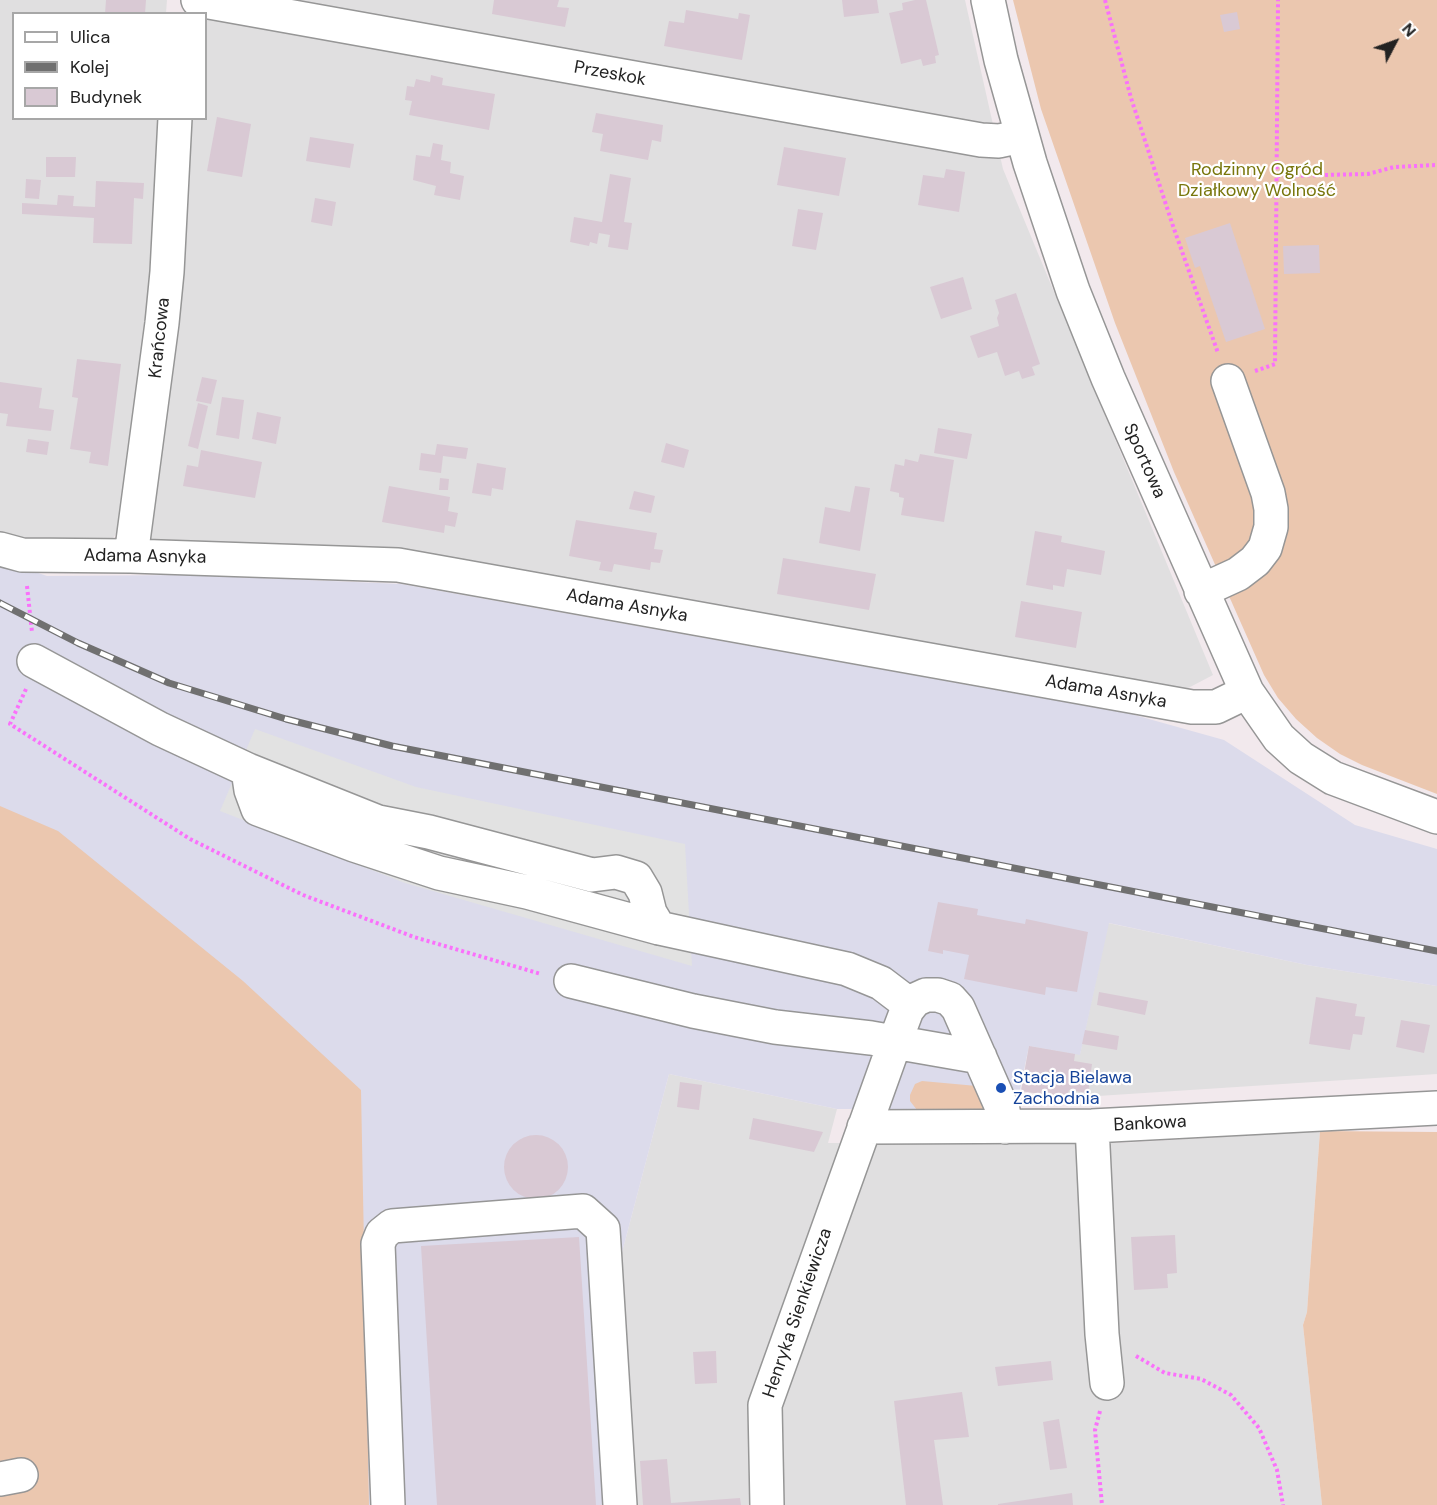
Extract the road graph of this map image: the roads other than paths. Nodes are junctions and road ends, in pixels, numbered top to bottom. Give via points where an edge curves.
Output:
1 (198, 0) edge
2 (988, 0) edge
3 (176, 120) edge
4 (1022, 136) junction
5 (1228, 381) road end
6 (0, 549) edge
7 (131, 556) junction
8 (1202, 591) junction
9 (34, 662) dead end
10 (1247, 692) junction
11 (248, 770) junction
12 (1437, 817) edge
13 (659, 928) junction
14 (571, 981) road end
15 (910, 1005) junction
16 (895, 1042) junction
17 (980, 1057) junction
18 (1437, 1108) edge
19 (1092, 1126) junction
20 (864, 1127) junction
21 (1005, 1127) junction
22 (1107, 1383) road end
23 (388, 1505) edge
24 (620, 1505) edge
25 (767, 1505) edge

1 - 4 street, Przeskok via 981,141
2 - 4 street, Sportowa
3 - 7 street, Krańcowa via 162,323
4 - 8 street, Sportowa via 1082,314
5 - 8 street via 1268,493 1270,526 1265,548 1255,561
6 - 7 street, Adama Asnyka via 22,555
7 - 10 street, Adama Asnyka via 398,565 1192,707 1216,707
8 - 10 street, Sportowa
9 - 11 street via 160,729
10 - 12 street, Sportowa via 1279,738 1300,758 1333,778
11 - 13 street via 258,809 439,873
11 - 13 street via 378,822 592,875 616,872 636,878
13 - 15 street via 847,969 881,983
14 - 16 street via 775,1027
15 - 16 street, Henryka Sienkiewicza
15 - 17 street via 929,994 950,999 960,1010
16 - 17 street
16 - 20 street, Henryka Sienkiewicza
17 - 21 street via 1004,1113
18 - 19 street, Bankowa
19 - 21 street, Bankowa
19 - 22 street
20 - 21 street, Bankowa
20 - 25 street, Henryka Sienkiewicza via 765,1405
23 - 24 street via 378,1244 382,1234 392,1226 583,1211 603,1229

